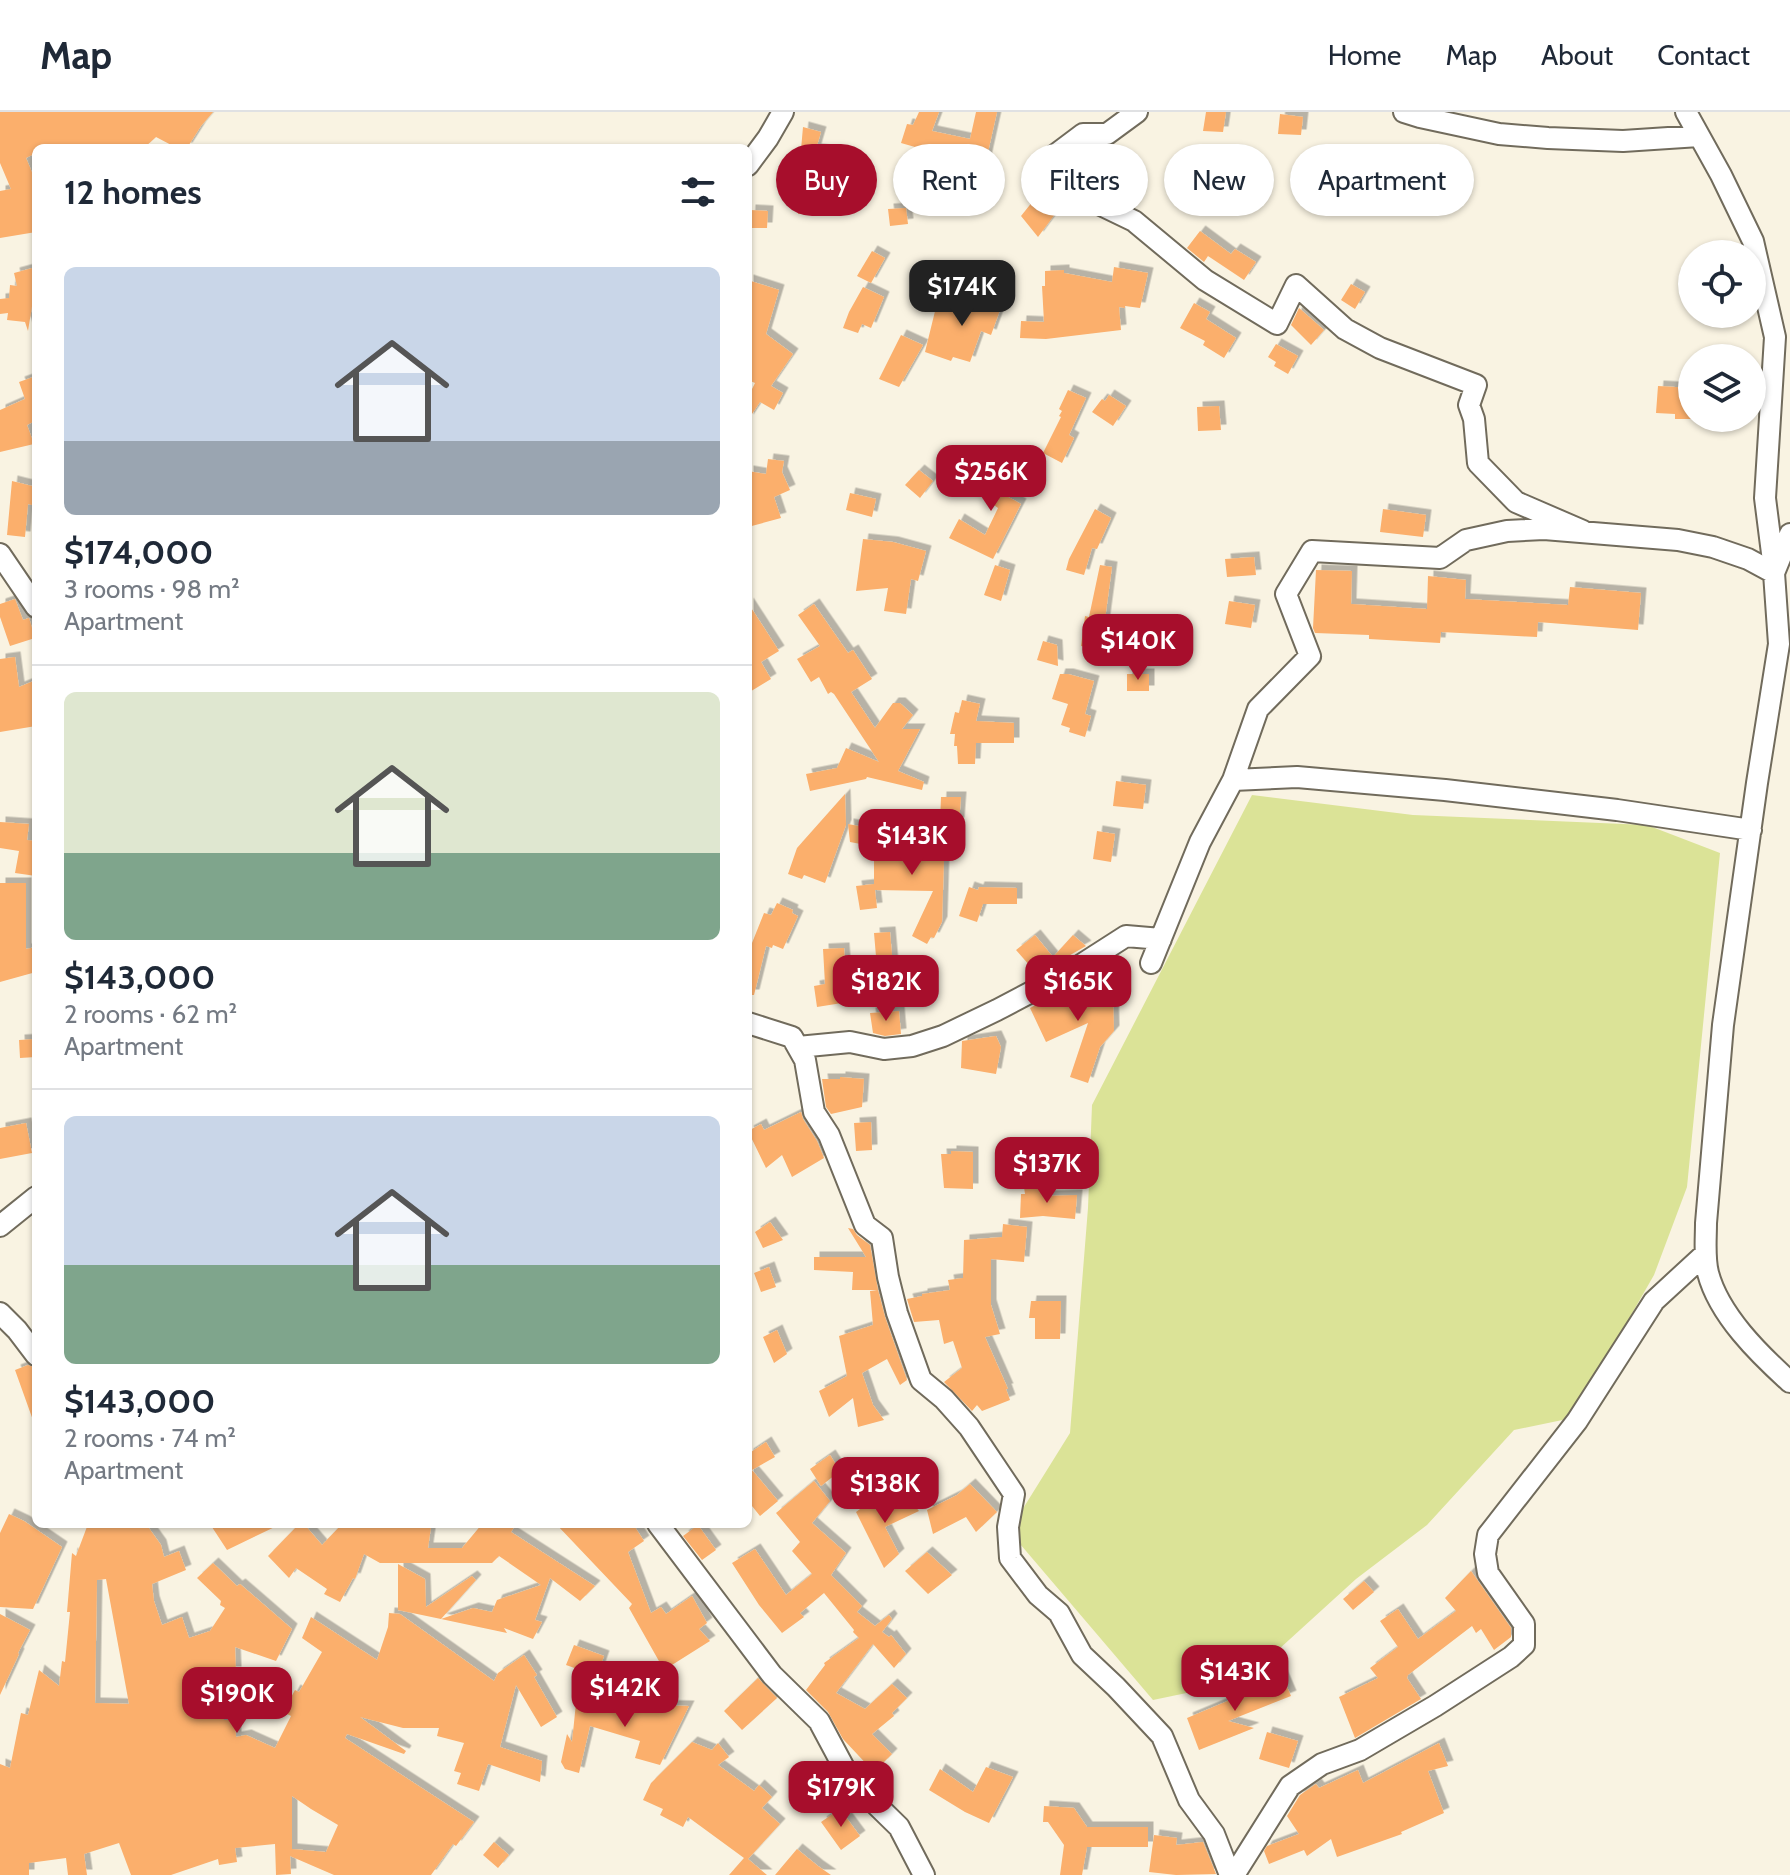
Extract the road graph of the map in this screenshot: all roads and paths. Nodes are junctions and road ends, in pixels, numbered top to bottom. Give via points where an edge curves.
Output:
1 (783, 112) edge
2 (1137, 112) edge
3 (1404, 112) edge
4 (1686, 112) edge
5 (1428, 116) edge
6 (1699, 136) junction
7 (752, 160) edge
8 (1583, 531) junction
9 (1790, 534) edge
10 (0, 554) edge
11 (1774, 573) junction
12 (32, 601) edge
13 (1233, 780) junction
14 (1751, 830) junction
15 (1161, 939) junction
16 (1151, 963) dead end
17 (752, 1024) edge
18 (798, 1047) junction
19 (32, 1200) edge
20 (0, 1226) edge
21 (1705, 1254) junction
22 (0, 1313) edge
23 (32, 1350) edge
24 (1790, 1382) edge
25 (661, 1528) edge
26 (924, 1875) edge
27 (1232, 1875) edge

1 - 7 street
2 - 8 street via 1107,134 1083,134 1047,161 1076,193 1134,221 1205,280 1277,324 1296,285 1345,329 1476,385 1469,405 1478,463 1516,502
3 - 5 street
4 - 6 street
5 - 6 street via 1499,134 1561,139
6 - 11 street via 1753,241 1775,337 1765,498
8 - 11 street via 1713,547
8 - 13 street via 1507,531 1466,540 1440,558 1312,551 1286,594 1310,656 1258,709
9 - 11 street
10 - 12 street
11 - 14 street via 1779,644
13 - 14 street via 1297,777 1445,790
13 - 15 street via 1200,842
14 - 21 street via 1723,1025
15 - 16 street
15 - 18 street via 1126,936 997,1010 912,1046 884,1049 850,1042
17 - 18 street via 792,1037
18 - 27 street via 814,1112 829,1135 865,1225 882,1238 897,1313 921,1380 969,1427 1014,1494 1010,1558 1059,1613 1082,1655 1162,1736 1189,1800 1214,1834
19 - 20 street
21 - 24 street via 1714,1292 1760,1355
21 - 27 street via 1654,1301 1577,1421 1488,1535 1488,1573 1524,1624 1524,1645 1435,1706 1290,1786
22 - 23 street
25 - 26 street via 772,1675 819,1721 850,1779 899,1827

